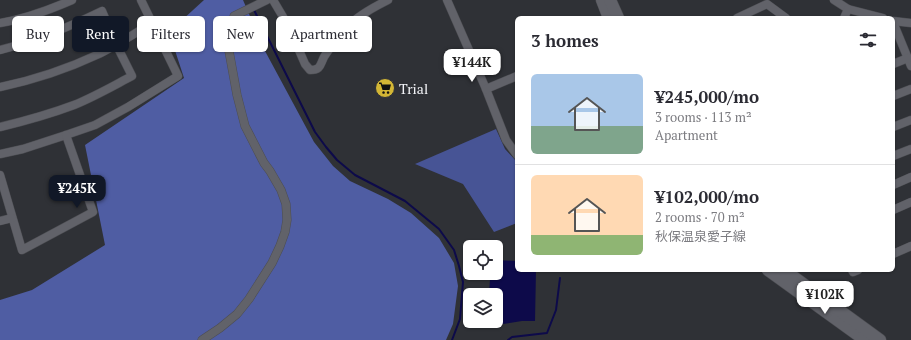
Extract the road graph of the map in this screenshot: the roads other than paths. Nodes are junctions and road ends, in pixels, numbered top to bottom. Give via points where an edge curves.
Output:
1 (72, 0) edge
2 (141, 0) edge
3 (267, 0) edge
4 (273, 0) edge
5 (388, 0) edge
6 (447, 0) edge
7 (602, 0) edge
8 (610, 0) edge
9 (834, 0) edge
10 (848, 9) junction
11 (91, 16) edge
12 (104, 16) edge
13 (149, 16) edge
14 (608, 16) edge
15 (617, 16) edge
16 (741, 16) edge
17 (783, 16) edge
18 (845, 16) edge
19 (875, 16) edge
20 (895, 22) edge
21 (911, 22) edge
22 (0, 24) edge
23 (72, 25) edge
24 (895, 27) edge
25 (0, 50) edge
26 (102, 52) edge
27 (120, 52) edge
28 (166, 52) edge
29 (908, 58) junction
30 (895, 63) edge
31 (911, 66) edge
32 (515, 77) edge
33 (0, 87) edge
34 (486, 89) junction
35 (911, 89) edge
36 (895, 95) edge
37 (911, 120) edge
38 (895, 126) edge
39 (0, 127) edge
40 (66, 135) junction
41 (911, 149) edge
42 (515, 152) edge
43 (0, 154) edge
44 (895, 155) edge
45 (0, 175) edge
46 (911, 177) edge
47 (895, 184) edge
48 (911, 202) edge
49 (895, 209) edge
50 (12, 218) junction
51 (0, 221) edge
52 (911, 246) edge
53 (895, 253) edge
54 (771, 272) edge
55 (787, 272) edge
56 (202, 340) edge
57 (865, 340) edge
58 (880, 340) edge

1 - 22 street
2 - 13 street
3 - 56 street via 234,16 229,51 245,126 281,190 286,204 285,232 272,263 249,299 237,314
4 - 5 street via 289,27 305,64 310,70 316,70 340,34 352,22
6 - 34 street
7 - 14 main road
8 - 15 main road
9 - 10 street
10 - 18 street
10 - 19 street
11 - 12 street via 102,11
16 - 17 street via 767,4
20 - 21 street
23 - 25 street via 32,41
24 - 29 street
26 - 33 street via 53,73
27 - 39 street via 132,76 75,105
28 - 40 street via 178,76 128,108 95,125
29 - 30 street
29 - 31 street
32 - 34 street
34 - 42 street via 506,140
35 - 36 street
37 - 38 street
40 - 43 street
40 - 50 street via 93,212 22,250
41 - 44 street
45 - 50 street
46 - 47 street
48 - 49 street
50 - 51 street
52 - 53 street
54 - 57 main road
55 - 58 main road

